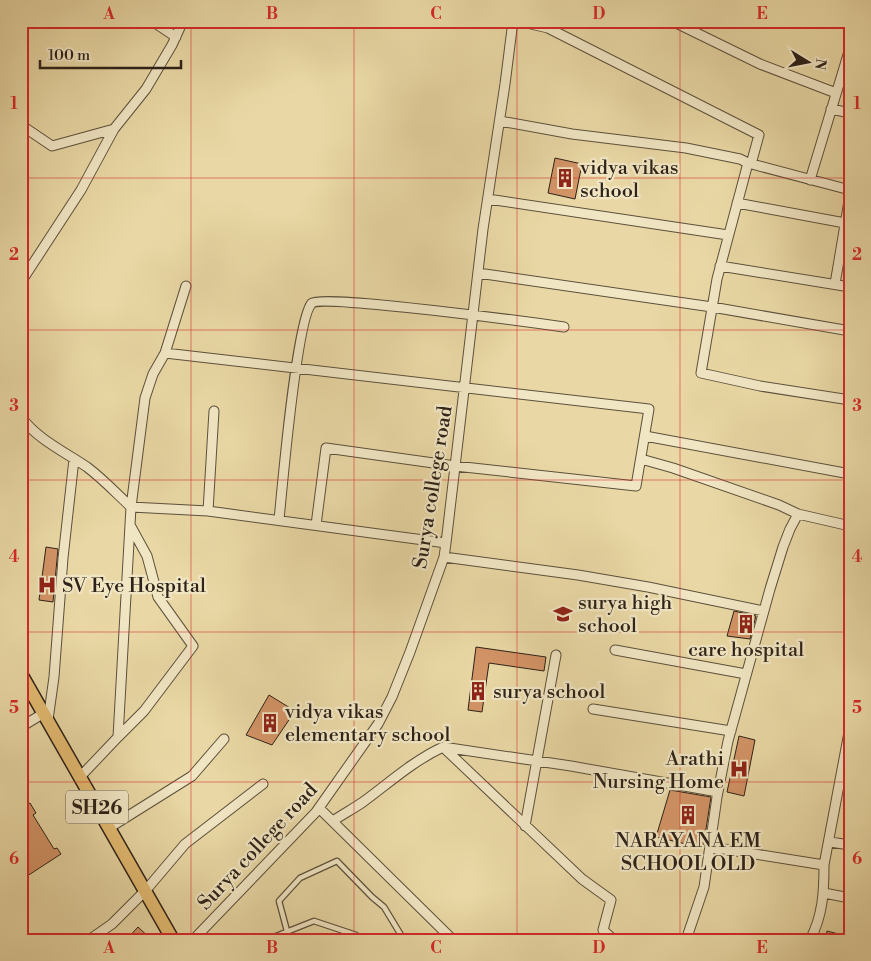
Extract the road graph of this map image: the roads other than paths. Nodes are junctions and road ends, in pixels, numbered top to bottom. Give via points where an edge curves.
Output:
1 (152, 21) edge
2 (183, 21) edge
3 (513, 21) edge
4 (518, 21) edge
5 (672, 21) edge
6 (176, 37) junction
7 (850, 48) edge
8 (836, 93) junction
9 (831, 109) junction
10 (850, 113) edge
11 (500, 121) junction
12 (21, 125) edge
13 (114, 129) junction
14 (750, 164) junction
15 (810, 180) junction
16 (850, 190) edge
17 (850, 196) edge
18 (488, 199) junction
19 (737, 203) junction
20 (845, 222) junction
21 (728, 235) junction
22 (720, 266) junction
23 (478, 274) junction
24 (21, 282) edge
25 (835, 284) junction
26 (186, 286) dead end
27 (850, 287) edge
28 (712, 307) junction
29 (473, 314) junction
30 (564, 327) dead end
31 (850, 331) edge
32 (165, 352) junction
33 (296, 368) junction
34 (465, 388) junction
35 (850, 400) edge
36 (214, 411) dead end
37 (21, 417) edge
38 (645, 436) junction
39 (641, 458) junction
40 (74, 459) junction
41 (455, 466) junction
42 (850, 474) edge
43 (131, 507) junction
44 (208, 511) junction
45 (798, 514) junction
46 (279, 520) junction
47 (130, 524) junction
48 (316, 525) junction
49 (850, 526) edge
50 (446, 543) junction
51 (444, 557) junction
52 (764, 611) junction
53 (615, 650) dead end
54 (556, 655) dead end
55 (21, 674) edge
56 (746, 674) junction
57 (593, 709) dead end
58 (46, 717) junction
59 (21, 727) edge
60 (850, 727) edge
61 (731, 731) junction
62 (118, 737) junction
63 (224, 739) dead end
64 (443, 747) junction
65 (536, 761) junction
66 (846, 771) edge
67 (80, 777) junction
68 (264, 784) dead end
69 (718, 792) junction
70 (319, 808) junction
71 (333, 821) junction
72 (525, 826) junction
73 (109, 828) junction
74 (830, 842) junction
75 (850, 844) edge
76 (711, 847) junction
77 (824, 865) junction
78 (146, 890) junction
79 (824, 893) junction
80 (850, 898) edge
81 (287, 931) junction
82 (89, 940) edge
83 (173, 940) edge
84 (193, 940) edge
85 (266, 940) edge
86 (360, 940) edge
87 (404, 940) edge
88 (453, 940) edge
89 (614, 940) edge
90 (686, 940) edge
91 (810, 940) edge

1 - 6 street
2 - 6 street
3 - 11 street, Surya college road
4 - 14 street via 548,28 759,135
5 - 8 street via 760,64
6 - 13 street via 146,89
7 - 8 street
8 - 9 street
9 - 10 street
9 - 15 street
11 - 14 street via 572,134 686,148
11 - 18 street, Surya college road
12 - 13 street via 52,146
13 - 24 street via 81,190
14 - 15 street
14 - 19 street
15 - 16 street
17 - 20 street
18 - 21 street
18 - 23 street, Surya college road
19 - 20 street
19 - 21 street
20 - 25 street
21 - 22 street
22 - 25 street
22 - 28 street
23 - 28 street
23 - 29 street, Surya college road
25 - 27 street
26 - 32 street
28 - 31 street
28 - 35 street via 701,373
29 - 30 street
29 - 33 street via 315,301 305,316
29 - 34 street, Surya college road
32 - 33 street
32 - 43 street via 145,398
33 - 34 street
33 - 46 street
34 - 38 street via 649,409
34 - 41 street, Surya college road
36 - 44 street
37 - 40 street
38 - 39 street
38 - 42 street
39 - 41 street via 636,486
39 - 45 street
40 - 43 street
40 - 58 street via 54,678
41 - 48 street via 326,448
41 - 50 street, Surya college road
43 - 44 street
43 - 47 street
44 - 46 street
45 - 49 street
45 - 52 street via 783,548
46 - 48 street
47 - 62 street
47 - 62 street via 147,556 158,597 194,646 144,710
48 - 50 street
50 - 51 street, Surya college road
51 - 52 street via 578,575
51 - 70 street, Surya college road via 392,696 378,724
52 - 56 street
53 - 56 street
54 - 65 street
55 - 58 main road, SH26
56 - 61 street
57 - 61 street
58 - 59 street
58 - 67 main road, SH26
60 - 66 street
61 - 69 street
62 - 67 street
63 - 73 street via 192,776
64 - 65 street
64 - 71 street via 420,759
64 - 72 street
65 - 69 street
65 - 72 street
66 - 74 street
67 - 73 main road, SH26
68 - 78 street via 186,844
69 - 76 street
70 - 71 street
70 - 84 street, Surya college road
71 - 88 street
72 - 89 street via 582,879 611,900 603,930
73 - 78 main road, SH26
74 - 75 street
74 - 77 street
76 - 77 street
76 - 90 street via 704,887
77 - 79 street
78 - 82 street via 112,924
78 - 83 main road, SH26
79 - 80 street
79 - 91 street via 818,925
81 - 85 lane
81 - 86 lane via 314,921 356,935
81 - 87 lane via 279,901 300,878 337,861 384,907

